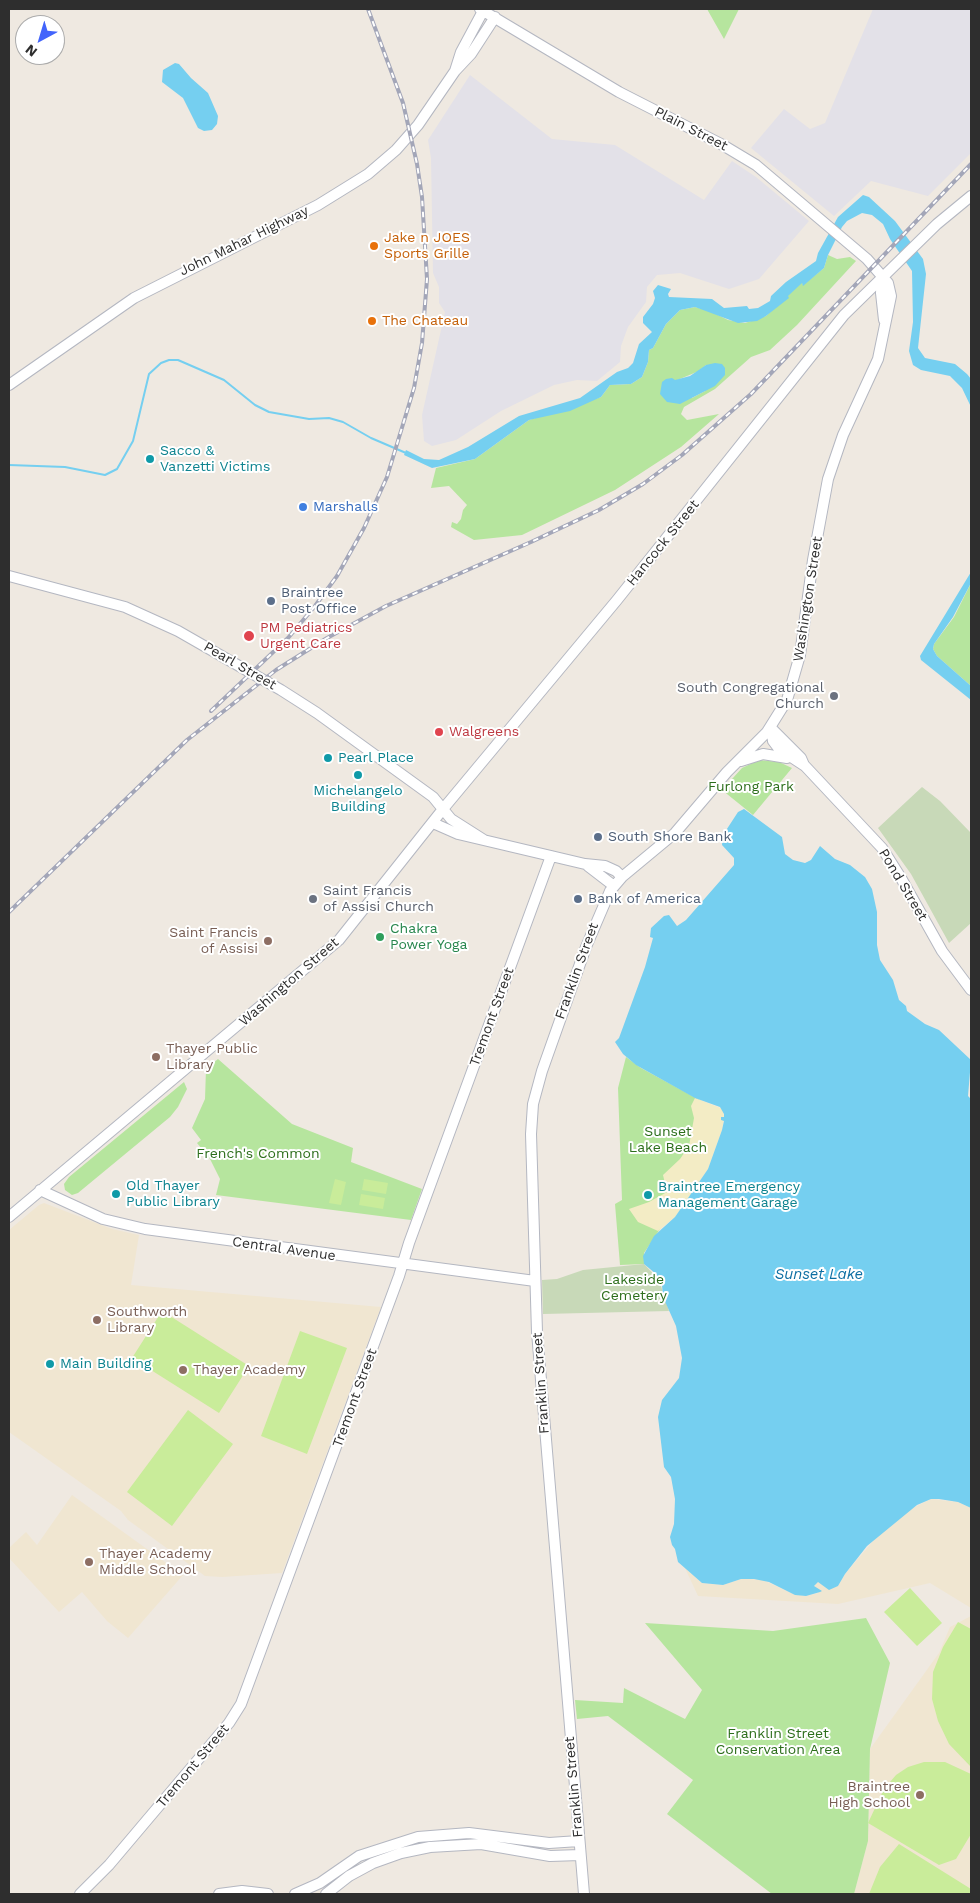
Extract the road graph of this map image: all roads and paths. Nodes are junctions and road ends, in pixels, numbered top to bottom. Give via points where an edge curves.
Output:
1 (481, 10) edge
2 (495, 17) junction
3 (455, 71) junction
4 (971, 196) edge
5 (882, 276) junction
6 (9, 385) edge
7 (9, 576) edge
8 (770, 728) junction
9 (791, 760) junction
10 (805, 766) junction
11 (732, 767) junction
12 (443, 809) junction
13 (433, 823) junction
14 (484, 840) junction
15 (551, 856) junction
16 (584, 864) junction
17 (622, 877) junction
18 (614, 886) junction
19 (971, 990) edge
20 (40, 1190) junction
21 (23, 1205) junction
22 (9, 1211) edge
23 (9, 1217) edge
24 (403, 1265) junction
25 (535, 1281) junction
26 (579, 1841) junction
27 (389, 1845) junction
28 (580, 1854) junction
29 (393, 1856) junction
30 (80, 1894) edge
31 (219, 1894) edge
32 (268, 1894) edge
33 (295, 1894) edge
34 (326, 1894) edge
35 (584, 1894) edge

1 - 2 main road, Plain Street
1 - 3 main road, John Mahar Highway
2 - 3 main road, John Mahar Highway via 471,54
2 - 5 main road, Plain Street via 627,96 739,153 828,225
3 - 6 main road, John Mahar Highway via 418,125 393,153 354,184 134,298
4 - 5 main road
5 - 8 main road, Washington Street via 885,326 875,366 843,435 828,478 797,671 788,700
5 - 12 main road, Hancock Street via 838,323 592,631
7 - 12 main road, Pearl Street via 125,606 178,631 310,708 410,780
8 - 9 main road, Pond Street via 775,745
8 - 10 main road, Pond Street via 802,758
8 - 11 main road, Washington Street
9 - 10 main road, Pond Street
9 - 11 main road via 763,754
10 - 19 main road, Pond Street via 886,854 942,951
11 - 17 main road, Washington Street via 671,837
12 - 13 main road, Washington Street
12 - 14 main road via 462,827
13 - 14 main road via 454,833
13 - 20 main road, Washington Street via 351,927 328,951
14 - 15 main road
15 - 16 main road
15 - 24 main road, Tremont Street
16 - 17 main road via 609,868
16 - 18 main road
17 - 18 main road, Washington Street
18 - 25 main road, Franklin Street via 590,935 534,1095 531,1134
20 - 21 main road, Washington Street
20 - 24 main road, Central Avenue via 103,1219 137,1228
21 - 22 main road
21 - 23 main road, Washington Street
24 - 25 main road, Central Avenue
24 - 30 main road, Tremont Street via 238,1709 229,1724 118,1854
25 - 26 main road, Franklin Street
26 - 27 main road via 549,1843 464,1833 431,1835
26 - 28 main road, Franklin Street
27 - 29 main road
27 - 33 main road via 354,1859 320,1883
28 - 29 main road via 550,1856 469,1844 430,1847
28 - 35 main road, Franklin Street
29 - 34 main road via 354,1872
31 - 32 main road via 242,1891

